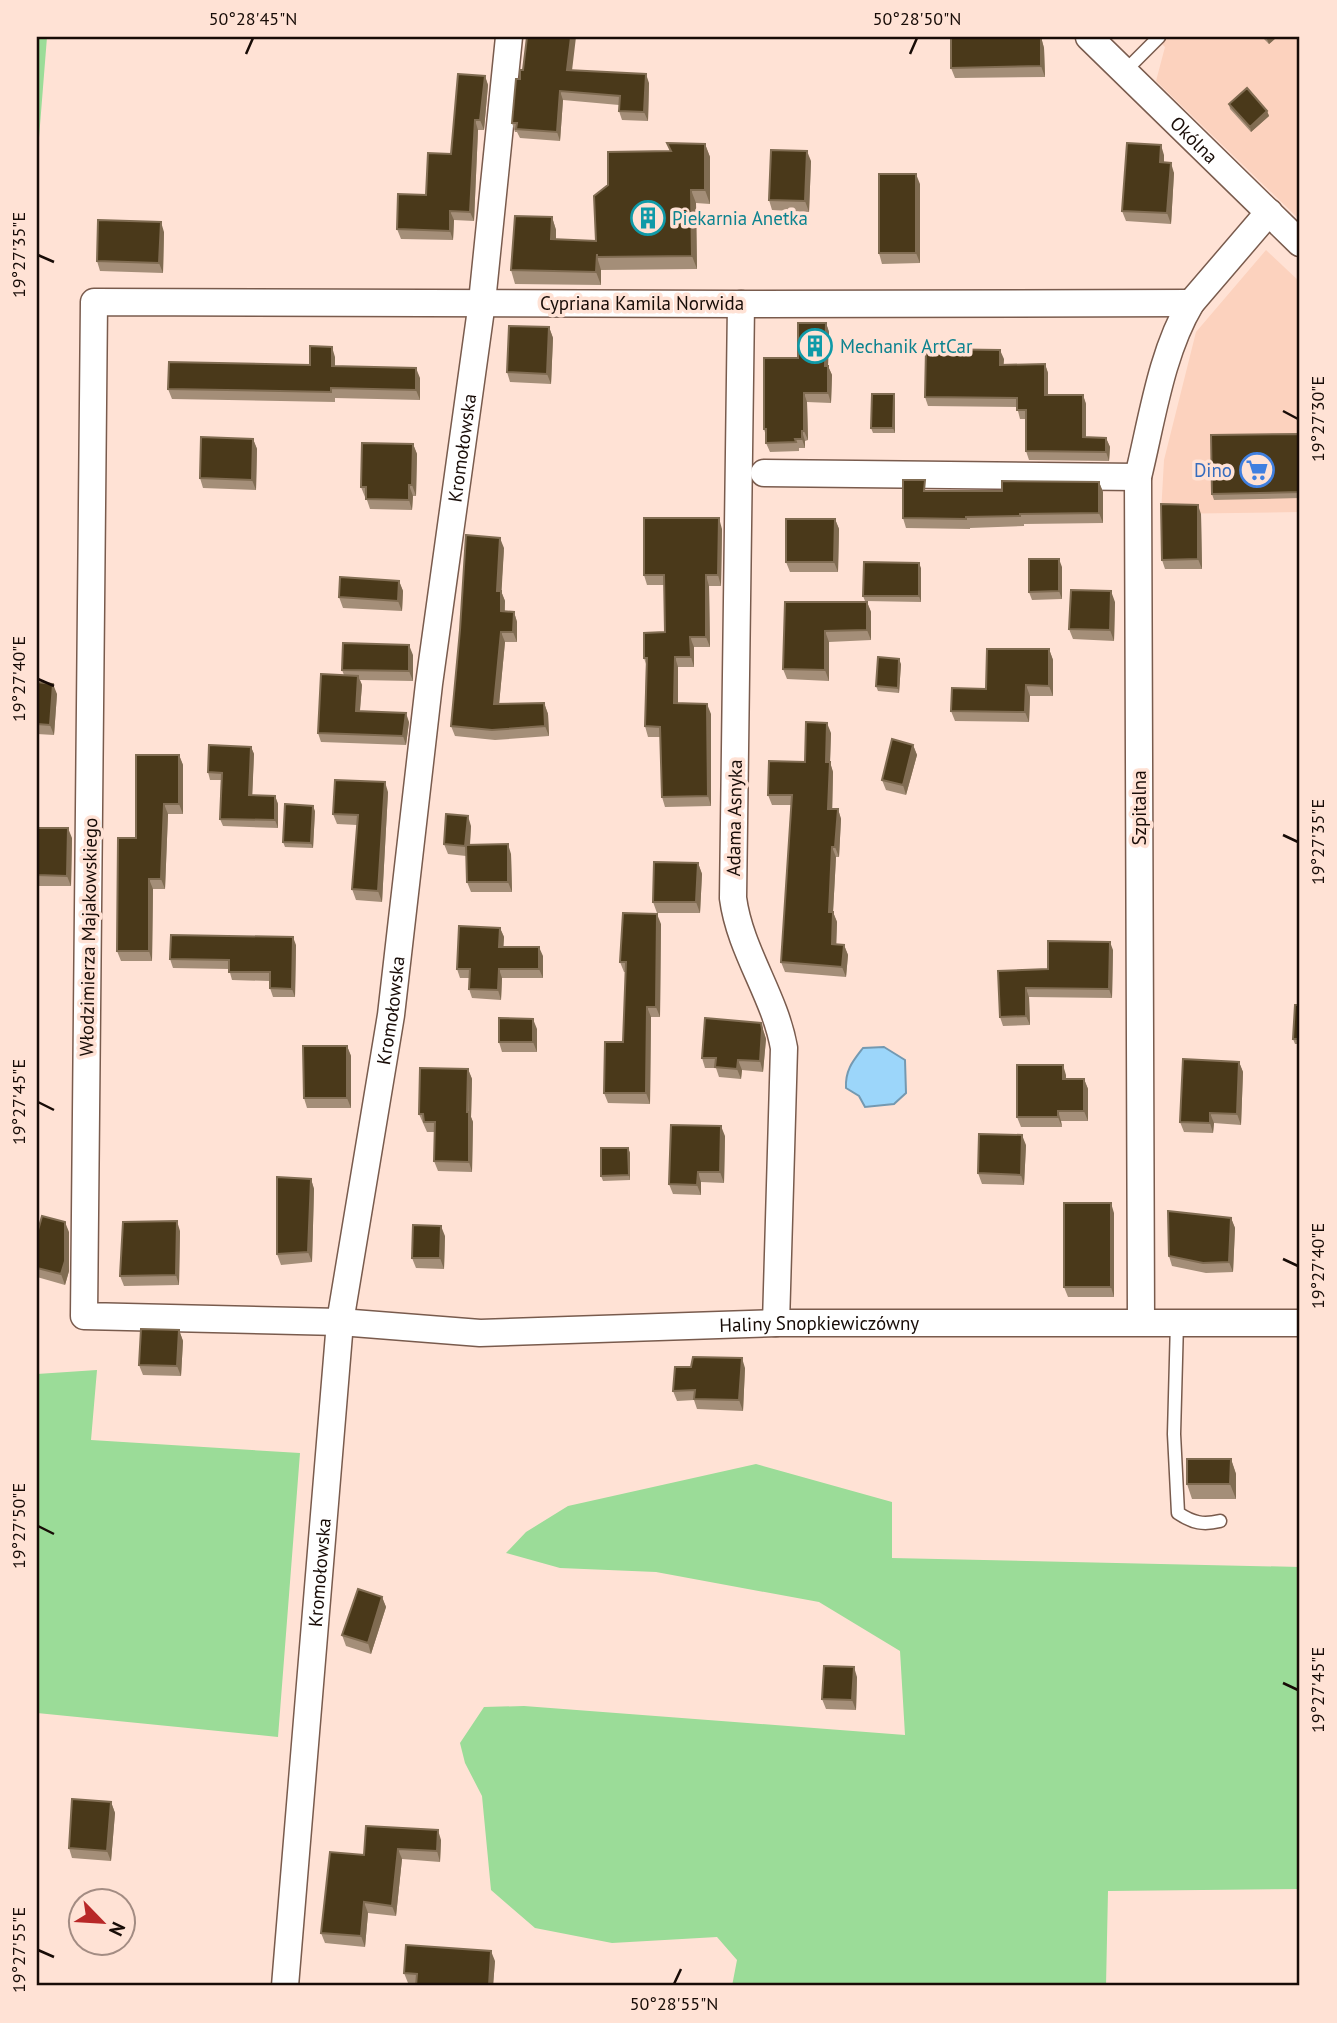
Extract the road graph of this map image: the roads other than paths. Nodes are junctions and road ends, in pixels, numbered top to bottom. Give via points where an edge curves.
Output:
1 (509, 37) edge
2 (1089, 37) edge
3 (1159, 37) edge
4 (1125, 71) junction
5 (1269, 212) junction
6 (1300, 243) edge
7 (94, 302) joint
8 (482, 302) junction
9 (1191, 303) junction
10 (741, 304) junction
11 (764, 473) dead end
12 (1138, 477) junction
13 (340, 1322) junction
14 (1141, 1322) junction
15 (1177, 1322) junction
16 (776, 1323) junction
17 (1300, 1323) edge
18 (1220, 1521) dead end
19 (285, 1986) edge

1 - 8 street, Kromołowska
2 - 4 street, Okólna
3 - 4 lane
4 - 5 street, Okólna
5 - 6 street, Okólna
5 - 9 street, Szpitalna
7 - 8 street, Cypriana Kamila Norwida
7 - 13 street, Włodzimierza Majakowskiego via 84,1316
8 - 10 street, Cypriana Kamila Norwida
8 - 13 street, Kromołowska via 429,684 391,1016
9 - 10 street, Cypriana Kamila Norwida
9 - 12 street, Szpitalna via 1169,353
10 - 16 street, Adama Asnyka via 733,898 739,930 784,1048
11 - 12 street
12 - 14 street, Szpitalna
13 - 16 street, Haliny Snopkiewiczówny via 480,1333
13 - 19 street, Kromołowska
14 - 15 street, Haliny Snopkiewiczówny
14 - 16 street, Haliny Snopkiewiczówny
15 - 17 street, Haliny Snopkiewiczówny
15 - 18 lane via 1174,1434 1178,1513 1198,1523

